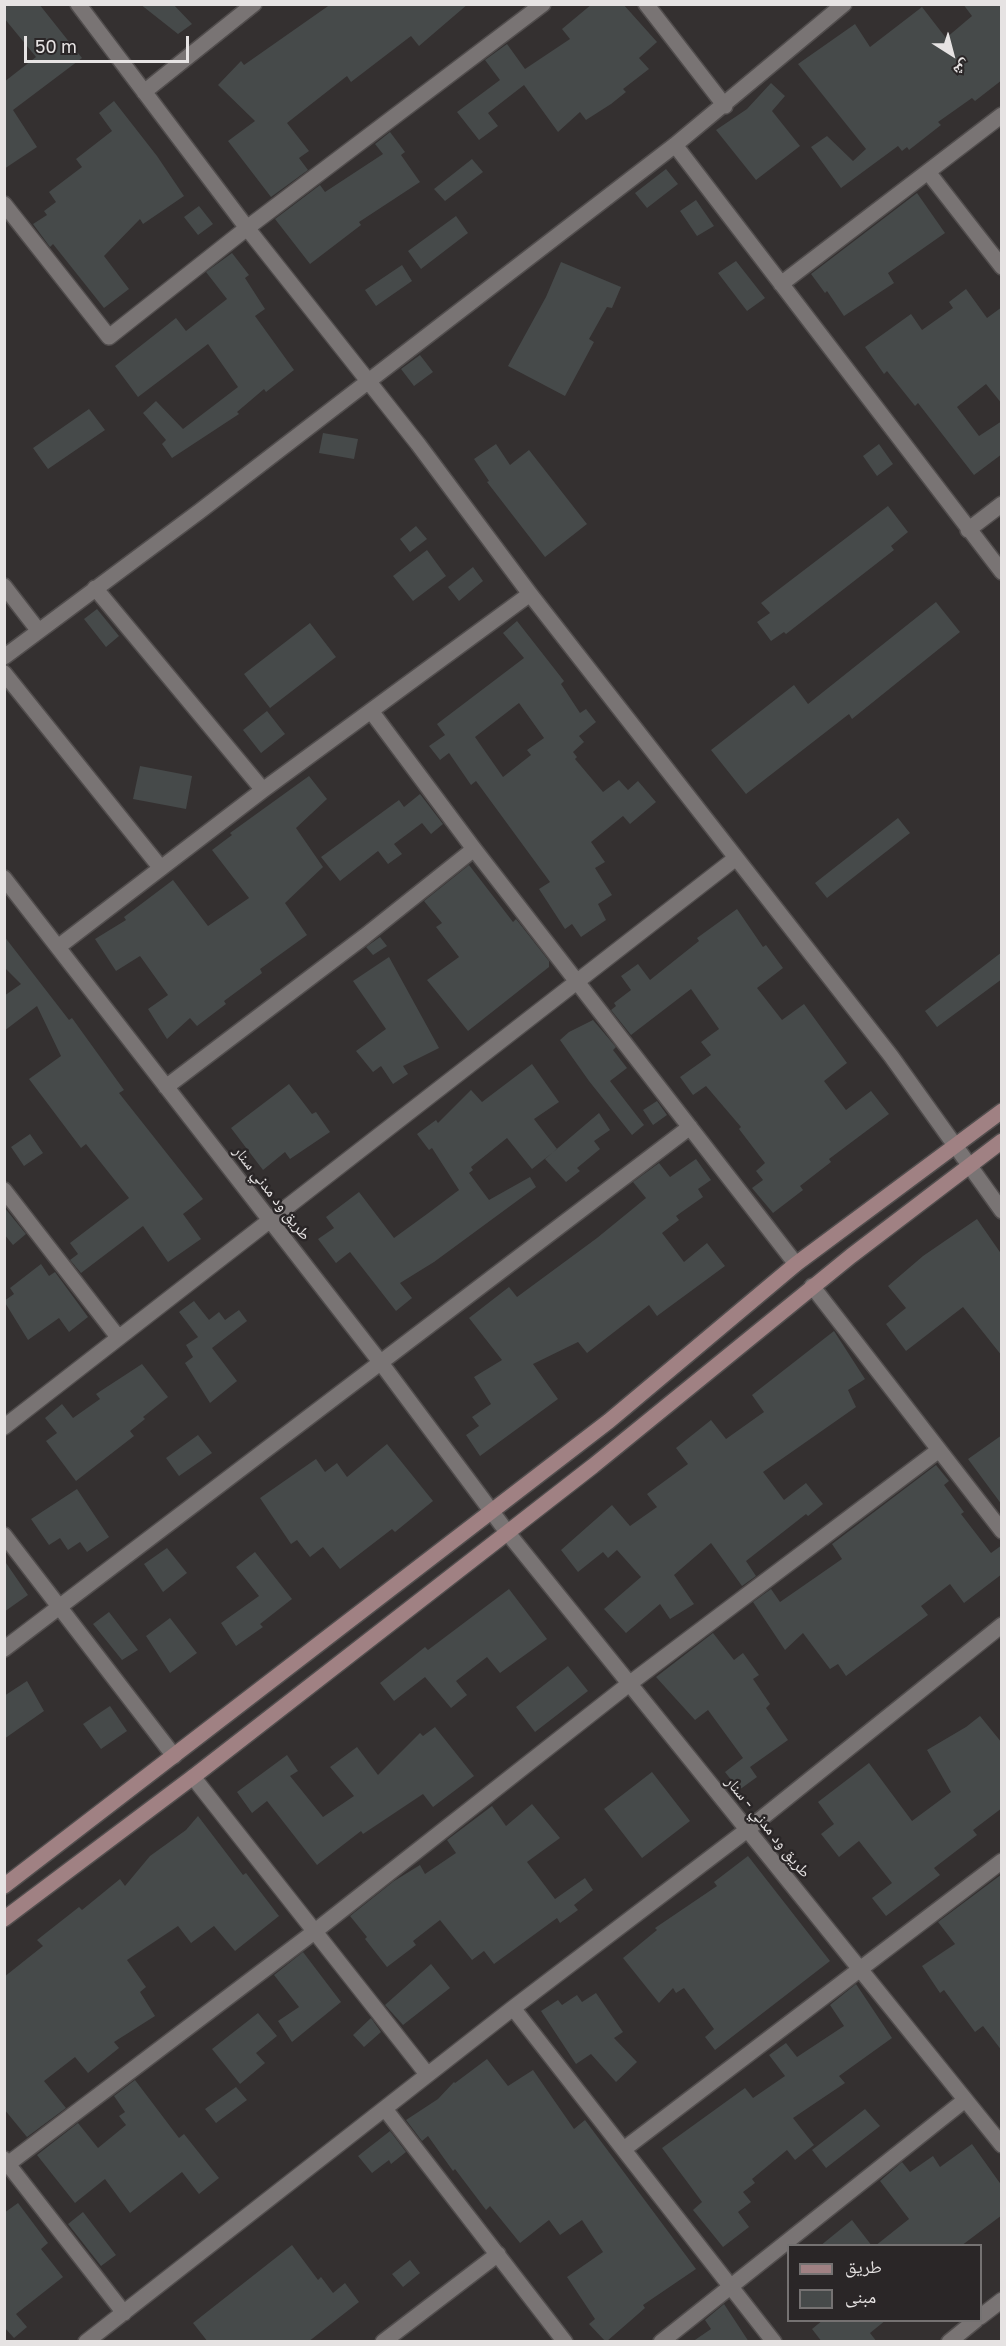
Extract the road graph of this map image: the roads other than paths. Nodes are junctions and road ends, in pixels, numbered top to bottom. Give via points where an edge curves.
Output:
1 (78, 4) edge
2 (255, 4) edge
3 (543, 4) edge
4 (646, 4) edge
5 (844, 4) edge
6 (144, 92) junction
7 (725, 106) junction
8 (1002, 115) edge
9 (675, 144) junction
10 (928, 172) junction
11 (4, 204) edge
12 (247, 228) junction
13 (1002, 267) edge
14 (781, 284) junction
15 (369, 381) junction
16 (1002, 504) edge
17 (968, 530) junction
18 (1002, 572) edge
19 (4, 586) edge
20 (95, 588) junction
21 (530, 594) junction
22 (38, 630) junction
23 (4, 657) edge
24 (4, 674) edge
25 (371, 711) junction
26 (262, 790) junction
27 (474, 849) junction
28 (736, 858) junction
29 (160, 867) junction
30 (4, 878) edge
31 (58, 947) junction
32 (578, 981) junction
33 (166, 1087) junction
34 (1002, 1111) edge
35 (690, 1128) junction
36 (1002, 1141) edge
37 (954, 1146) junction
38 (968, 1166) junction
39 (7, 1198) edge
40 (1002, 1211) edge
41 (270, 1219) junction
42 (796, 1264) junction
43 (812, 1286) junction
44 (117, 1337) junction
45 (381, 1364) junction
46 (4, 1427) edge
47 (939, 1450) junction
48 (492, 1512) junction
49 (1002, 1531) edge
50 (507, 1532) junction
51 (4, 1535) edge
52 (61, 1607) junction
53 (1002, 1625) edge
54 (4, 1649) edge
55 (629, 1684) junction
56 (174, 1756) junction
57 (193, 1777) junction
58 (747, 1830) junction
59 (1002, 1861) edge
60 (4, 1886) edge
61 (4, 1919) edge
62 (314, 1932) junction
63 (860, 1970) junction
64 (513, 2008) junction
65 (428, 2074) junction
66 (965, 2100) junction
67 (385, 2109) junction
68 (1002, 2145) edge
69 (624, 2149) junction
70 (6, 2163) edge
71 (498, 2254) junction
72 (732, 2286) junction
73 (1002, 2300) edge
74 (124, 2313) junction
75 (982, 2316) edge
76 (974, 2322) edge
77 (86, 2342) edge
78 (383, 2342) edge
79 (566, 2342) edge
80 (661, 2342) edge
81 (774, 2342) edge
82 (949, 2342) edge

1 - 6 street
2 - 6 street
3 - 12 street
4 - 7 street
5 - 7 street
6 - 12 street
7 - 9 street
8 - 10 street
9 - 14 street
9 - 15 street
10 - 13 street
10 - 14 street
11 - 12 street via 109,337
12 - 15 street
14 - 17 street
15 - 20 street
15 - 21 street
16 - 17 street
17 - 18 street
19 - 22 street
20 - 22 street
20 - 26 street
21 - 25 street
21 - 28 street
22 - 23 street
24 - 29 street
25 - 26 street
25 - 27 street
26 - 29 street
27 - 32 street
27 - 33 street
28 - 32 street
28 - 37 street via 891,1056
29 - 31 street
30 - 31 street, طريق ود مدني سنار
31 - 33 street, طريق ود مدني سنار
32 - 35 street
32 - 41 street
33 - 41 street, طريق ود مدني سنار
34 - 37 street
35 - 42 street
35 - 45 street
36 - 38 street
37 - 38 street
37 - 42 street
38 - 40 street
38 - 43 street
39 - 44 street
41 - 44 street
41 - 45 street, طريق ود مدني سنار
42 - 48 street via 609,1421
43 - 47 street
43 - 50 street
44 - 46 street
45 - 48 street, طريق ود مدني سنار
45 - 52 street
47 - 49 street
47 - 55 street
48 - 50 street, طريق ود مدني سنار
48 - 56 street
50 - 55 street, طريق ود مدني - سنار
50 - 57 street
51 - 52 street
52 - 54 street
52 - 56 street
53 - 58 street
55 - 58 street, طريق ود مدني - سنار
55 - 62 street
56 - 60 street
57 - 61 street
57 - 62 street
58 - 63 street, طريق ود مدني - سنار
58 - 64 street
59 - 63 street
62 - 65 street
62 - 70 street
63 - 66 street, طريق ود مدني - سنار
63 - 69 street
64 - 65 street
64 - 69 street
65 - 67 street
66 - 68 street, طريق ود مدني - سنار
66 - 72 street
67 - 71 street
67 - 74 street
69 - 72 street
70 - 74 street
71 - 78 street
71 - 79 street
72 - 80 street
72 - 81 street
73 - 75 street
74 - 77 street
76 - 82 street

